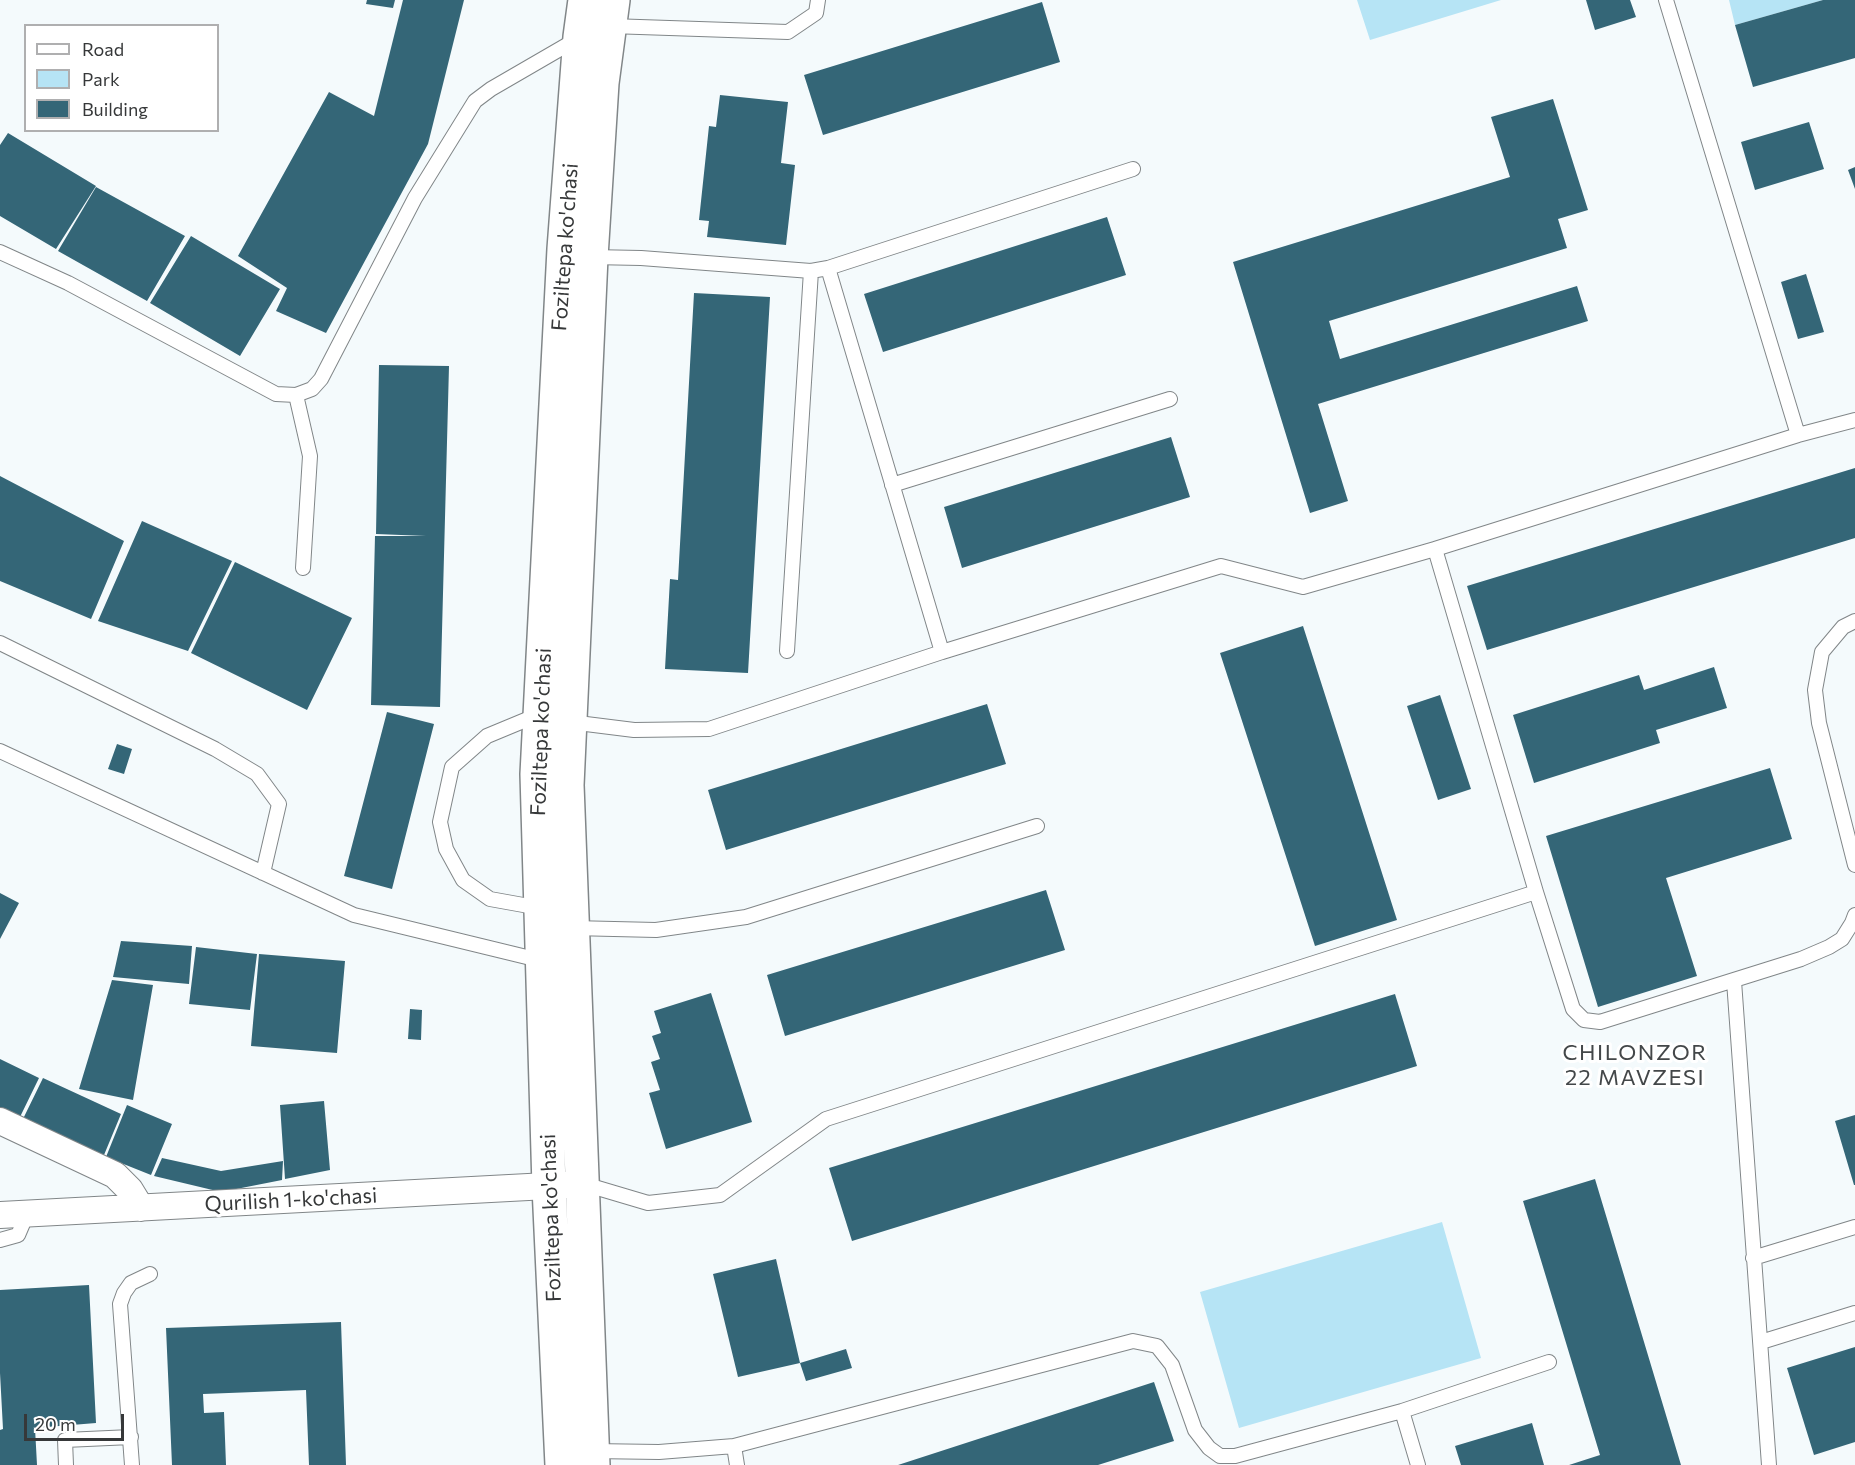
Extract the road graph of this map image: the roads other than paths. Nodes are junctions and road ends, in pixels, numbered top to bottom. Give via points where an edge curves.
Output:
1 (585, 0) edge
2 (818, 0) edge
3 (1666, 0) edge
4 (601, 21) edge
5 (1133, 169) dead end
6 (0, 252) edge
7 (591, 257) junction
8 (828, 268) junction
9 (811, 271) junction
10 (296, 395) junction
11 (1170, 399) dead end
12 (1855, 420) edge
13 (1798, 435) junction
14 (892, 485) junction
15 (1435, 549) junction
16 (303, 568) dead end
17 (1855, 621) edge
18 (0, 643) edge
19 (787, 651) dead end
20 (942, 652) junction
21 (555, 718) junction
22 (0, 751) edge
23 (1036, 826) dead end
24 (1855, 865) edge
25 (262, 873) junction
26 (1536, 892) junction
27 (541, 908) junction
28 (1855, 915) edge
29 (573, 928) junction
30 (543, 961) junction
31 (1734, 981) junction
32 (0, 1121) edge
33 (581, 1183) junction
34 (549, 1186) junction
35 (141, 1208) junction
36 (27, 1214) junction
37 (0, 1215) edge
38 (1855, 1227) edge
39 (0, 1240) edge
40 (1753, 1258) junction
41 (150, 1274) dead end
42 (1855, 1313) edge
43 (1761, 1342) junction
44 (1549, 1362) dead end
45 (1402, 1411) junction
46 (131, 1437) junction
47 (735, 1446) junction
48 (592, 1458) edge
49 (66, 1465) edge
50 (132, 1465) edge
51 (562, 1465) edge
52 (737, 1465) edge
53 (1418, 1465) edge
54 (1768, 1465) edge

1 - 4 main road, Foziltepa ko'chasi
2 - 4 lane via 816,13 788,32
3 - 13 lane
4 - 7 main road, Foziltepa ko'chasi via 602,82
4 - 10 lane via 475,101 415,198 321,379 312,389
4 - 21 main road, Foziltepa ko'chasi via 564,249
5 - 8 lane
6 - 10 lane via 68,283 276,394
7 - 9 lane
7 - 21 main road, Foziltepa ko'chasi
8 - 9 lane
8 - 14 lane
9 - 19 lane
10 - 16 lane via 310,456
11 - 14 lane
12 - 13 lane
13 - 15 lane
14 - 20 lane
15 - 20 lane via 1303,587 1221,566
15 - 26 lane
17 - 24 lane via 1843,627 1822,652 1815,690 1819,723
18 - 25 lane via 215,749 257,774 279,804
20 - 21 lane via 709,729 634,730
21 - 27 main road, Foziltepa ko'chasi via 537,774
21 - 27 lane via 487,736 452,767 440,822 446,849 463,880 490,899
21 - 29 main road, Foziltepa ko'chasi via 567,785
22 - 25 lane
23 - 29 lane via 746,917 656,930
25 - 30 lane via 354,915
26 - 31 lane via 1574,1009 1584,1020 1600,1022
26 - 33 lane via 826,1119 720,1195 648,1203
27 - 30 main road, Foziltepa ko'chasi
28 - 31 lane via 1842,939 1829,948
29 - 33 main road, Foziltepa ko'chasi
30 - 34 main road, Foziltepa ko'chasi
31 - 40 lane
32 - 35 street via 115,1175
33 - 34 street, Qurilish 1-ko'chasi
33 - 48 main road, Foziltepa ko'chasi
34 - 35 street, Qurilish 1-ko'chasi
34 - 51 main road, Foziltepa ko'chasi
35 - 36 street, Qurilish 1-ko'chasi
36 - 37 street, Qurilish 1-ko'chasi
36 - 39 lane via 18,1234
38 - 40 lane
40 - 43 lane
41 - 46 lane via 130,1283 120,1304
42 - 43 lane
43 - 54 lane
44 - 45 lane
45 - 47 lane via 1235,1456 1220,1456 1195,1430 1172,1365 1156,1346 1133,1341
45 - 53 lane
46 - 49 lane via 65,1440
46 - 50 lane
47 - 48 lane
47 - 52 lane

